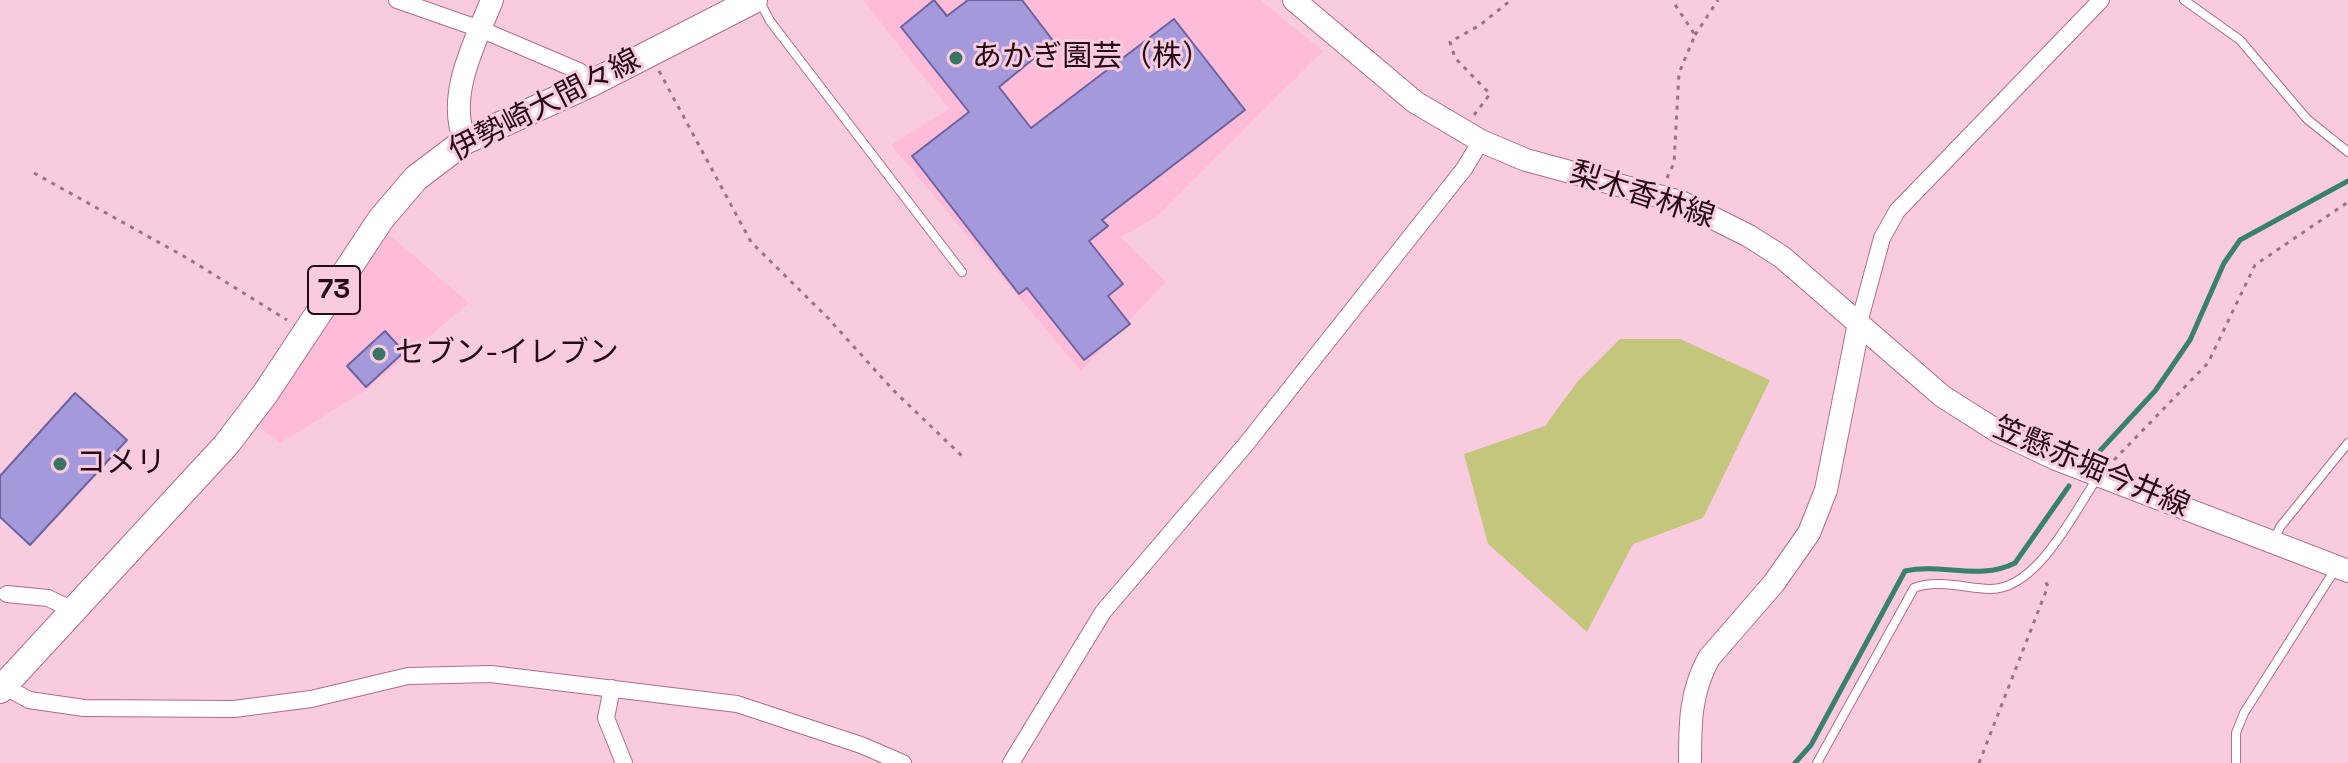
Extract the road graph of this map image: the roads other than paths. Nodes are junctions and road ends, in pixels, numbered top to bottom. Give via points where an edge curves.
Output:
1 (397, 0) edge
2 (492, 0) edge
3 (757, 0) edge
4 (1294, 0) edge
5 (2101, 0) edge
6 (2184, 0) edge
7 (480, 29) junction
8 (590, 84) junction
9 (1472, 136) junction
10 (465, 141) junction
11 (2348, 152) edge
12 (962, 272) dead end
13 (1859, 323) junction
14 (2348, 443) edge
15 (2100, 475) junction
16 (2273, 543) junction
17 (2343, 568) edge
18 (3, 594) edge
19 (73, 610) junction
20 (2, 688) edge
21 (612, 688) junction
22 (624, 763) edge
23 (903, 763) edge
24 (1011, 763) edge
25 (1690, 763) edge
26 (1817, 763) edge
27 (2236, 763) edge

1 - 7 street
2 - 7 main road
3 - 8 main road, 伊勢崎大間々線 / 73
3 - 12 lane
4 - 9 main road, 梨木香林線 via 1415,102
5 - 13 street via 1897,211 1879,247
6 - 11 lane via 2240,40 2307,119
7 - 8 street via 579,71
7 - 10 main road via 460,90 458,120
8 - 10 main road, 伊勢崎大間々線 / 73
9 - 13 main road, 梨木香林線 via 1526,160 1701,211 1782,257
9 - 24 street via 1464,169 1103,612
10 - 19 main road, 伊勢崎大間々線 / 73 via 394,202 226,445
13 - 15 main road, 笠懸赤堀今井線 via 1964,412 2018,443
13 - 25 main road via 1821,506 1791,562 1700,674 1690,715
14 - 16 lane
15 - 16 main road, 笠懸赤堀今井線
15 - 26 lane via 2034,570 2000,590 1914,588
16 - 17 main road, 笠懸赤堀今井線
17 - 27 lane via 2244,713 2236,733
18 - 19 street via 48,598
19 - 20 main road, 伊勢崎大間々線 / 73
20 - 21 street via 29,700 126,710 268,706 432,673
21 - 22 street via 606,718
21 - 23 street via 752,708

